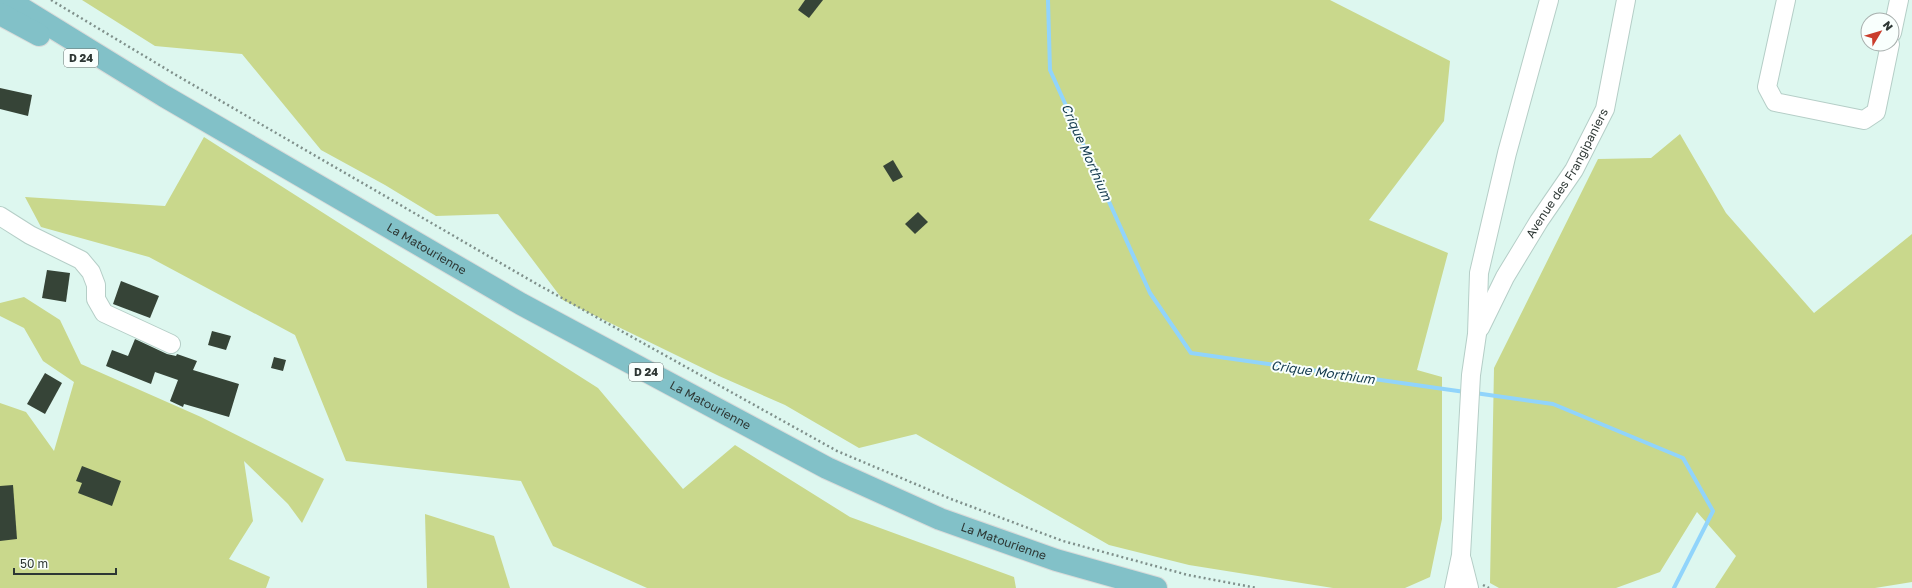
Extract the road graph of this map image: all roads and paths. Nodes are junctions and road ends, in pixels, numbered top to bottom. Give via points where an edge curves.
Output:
1 (8, 0) edge
2 (52, 0) edge
3 (1549, 0) edge
4 (1626, 0) edge
5 (1786, 0) edge
6 (1899, 0) edge
7 (1896, 12) edge
8 (0, 14) edge
9 (1888, 52) edge
10 (164, 96) junction
11 (0, 216) edge
12 (1477, 334) junction
13 (171, 344) dead end
14 (1461, 555) junction
15 (1156, 588) edge
16 (1257, 588) edge
17 (1454, 588) edge
18 (1469, 588) edge

1 - 10 main road, La Matourienne / D 24
2 - 16 path via 176,75 535,283 837,451 951,499 1063,541 1188,575
3 - 12 street, Avenue des Frangipaniers via 1507,153 1479,273
4 - 12 street, Avenue des Frangipaniers via 1605,109 1574,170 1505,277
5 - 9 street via 1767,87 1775,102 1864,120 1876,112
6 - 7 street
8 - 10 main road, La Matourienne / D 24 via 100,69
10 - 15 main road, La Matourienne / D 24 via 521,304 827,468 940,519 1056,560
11 - 13 street via 30,235 81,260 91,272 96,284 96,299 104,313
12 - 14 street, Avenue des Frangipaniers via 1471,375
14 - 17 street, Avenue des Frangipaniers
14 - 18 street, Avenue des Frangipaniers

